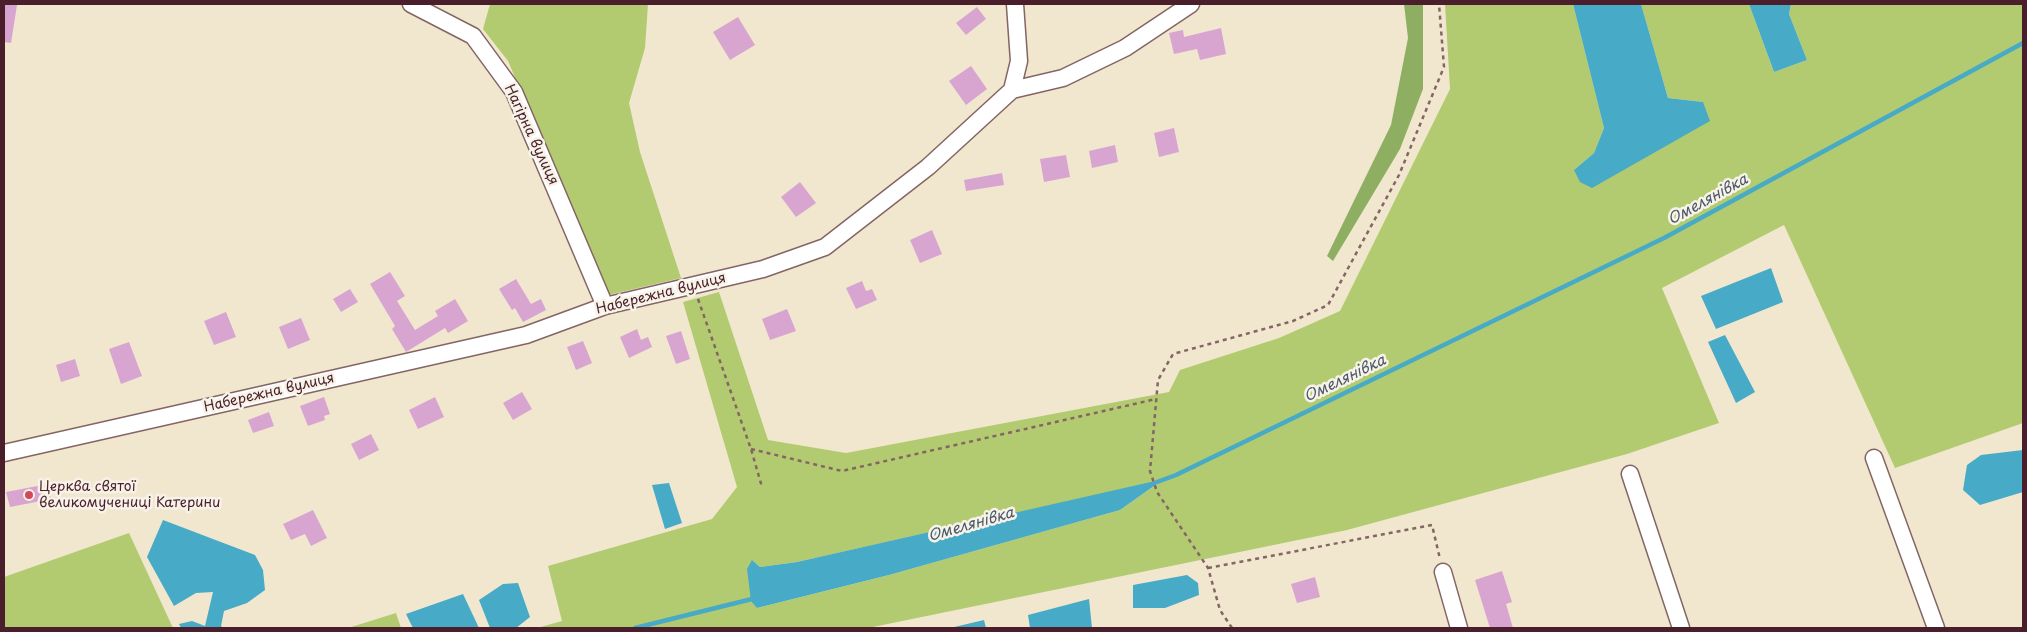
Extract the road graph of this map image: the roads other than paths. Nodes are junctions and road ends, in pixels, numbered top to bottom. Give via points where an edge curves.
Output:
1 (411, 4) edge
2 (1015, 4) edge
3 (1191, 4) edge
4 (1012, 90) junction
5 (605, 306) junction
6 (4, 453) edge
7 (1874, 458) dead end
8 (1630, 474) dead end
9 (1443, 572) road end
10 (1459, 628) edge
11 (1681, 628) edge
12 (1936, 628) edge

1 - 5 street, Нагірна вулиця via 473,36 514,92
2 - 4 street via 1019,61
3 - 4 street, Набережна вулиця via 1125,48 1062,78
4 - 5 street, Набережна вулиця via 928,167 825,247 763,269
5 - 6 street, Набережна вулиця via 526,335
7 - 12 street
8 - 11 street
9 - 10 street

